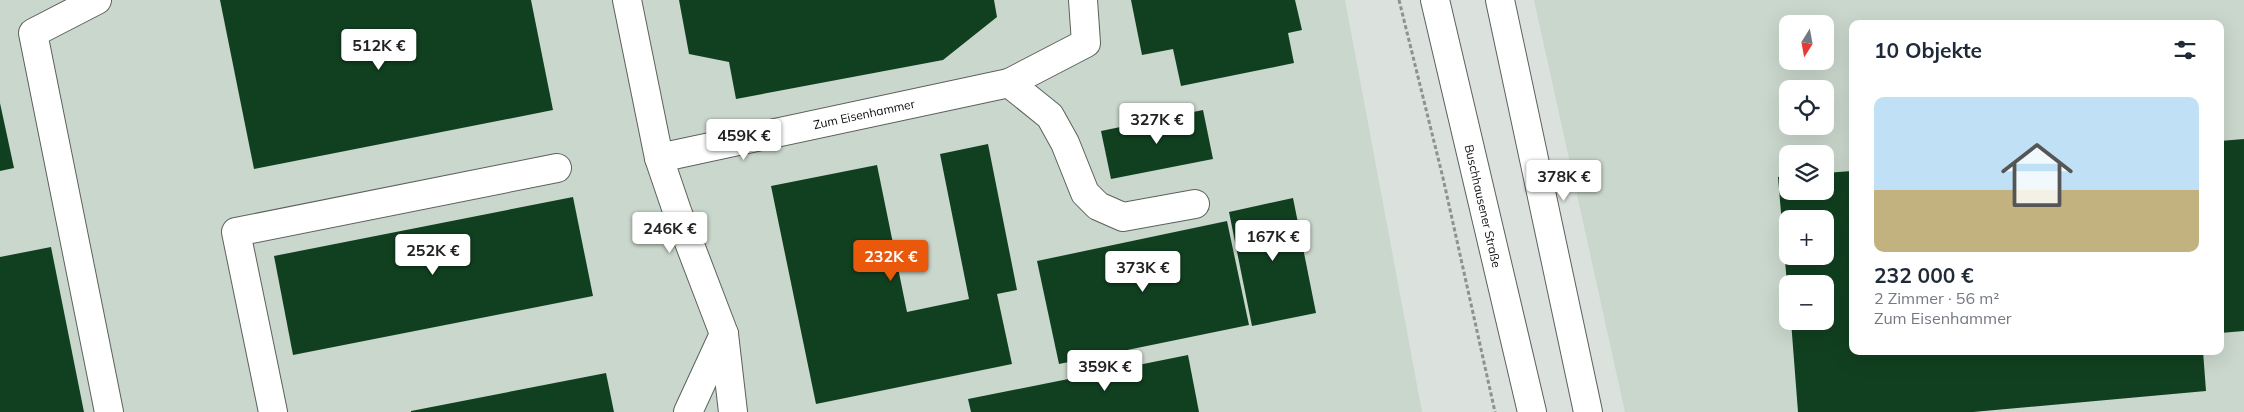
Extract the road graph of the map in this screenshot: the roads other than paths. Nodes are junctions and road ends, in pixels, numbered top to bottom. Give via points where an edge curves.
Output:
1 (97, 0) edge
2 (627, 0) edge
3 (1083, 0) edge
4 (1434, 0) edge
5 (1500, 0) edge
6 (1009, 83) junction
7 (660, 158) junction
8 (557, 168) dead end
9 (1195, 204) dead end
10 (724, 334) junction
11 (109, 412) edge
12 (273, 412) edge
13 (688, 412) edge
14 (733, 412) edge
15 (1532, 412) edge
16 (1588, 412) edge

1 - 11 main road via 33,33
2 - 7 main road
3 - 6 main road, Zum Eisenhammer via 1086,43
4 - 15 main road, Buschhausener Straße
5 - 16 main road
6 - 7 main road, Zum Eisenhammer
6 - 9 main road via 1050,116 1065,142 1085,193 1098,206 1123,217
7 - 10 main road via 676,211
8 - 12 main road via 236,232
10 - 13 main road
10 - 14 main road

